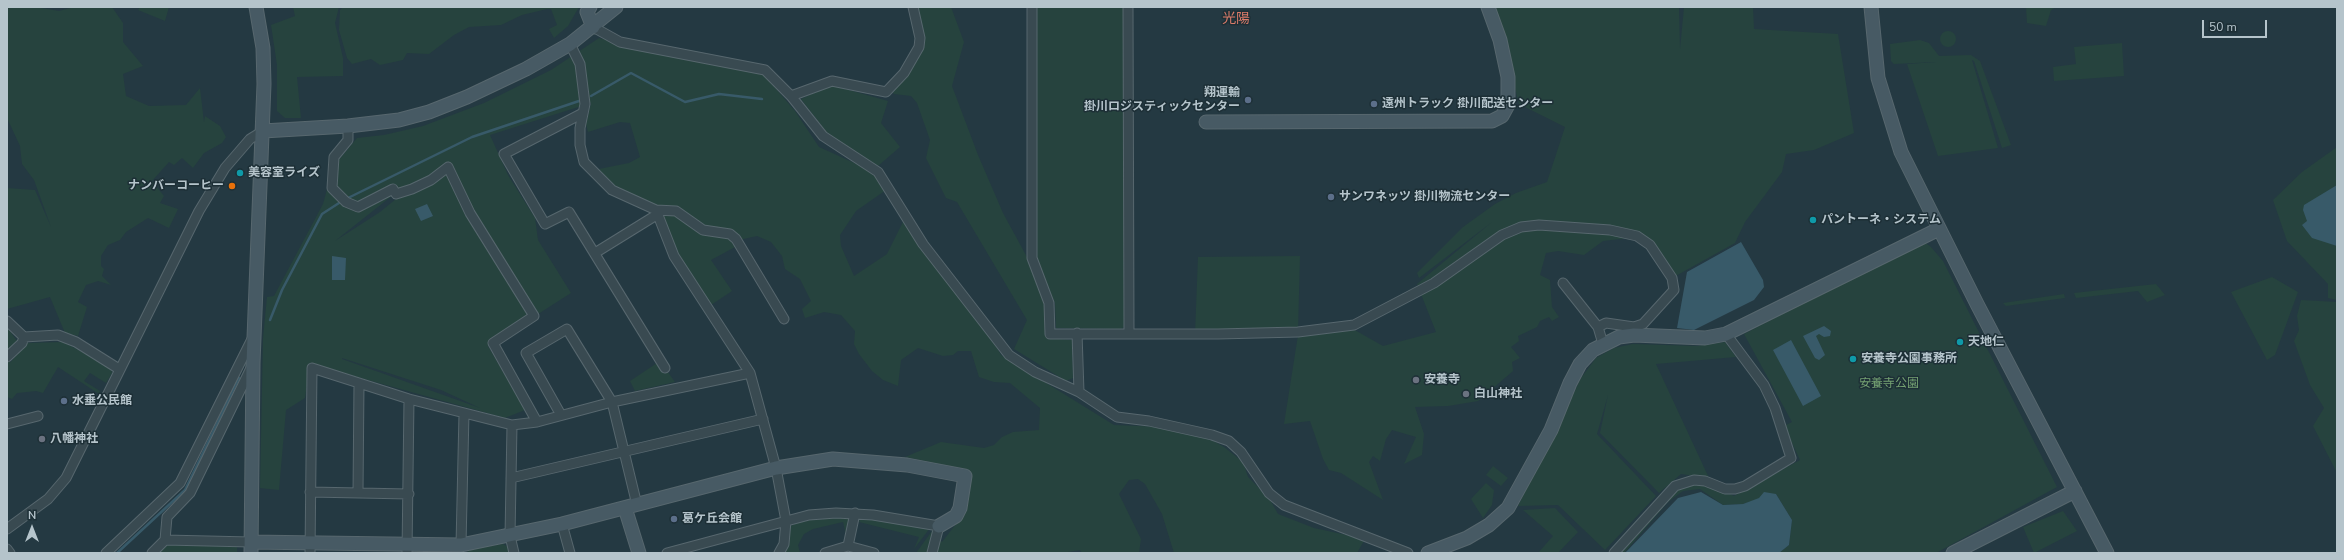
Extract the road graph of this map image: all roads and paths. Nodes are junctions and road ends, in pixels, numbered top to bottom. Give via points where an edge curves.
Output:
1 (256, 7) edge
2 (590, 7) edge
3 (616, 7) edge
4 (912, 7) edge
5 (1032, 7) edge
6 (1128, 7) edge
7 (1488, 7) edge
8 (1871, 7) edge
9 (593, 28) junction
10 (570, 44) junction
11 (791, 96) junction
12 (583, 113) junction
13 (1206, 122) dead end
14 (348, 126) junction
15 (263, 131) junction
16 (657, 212) junction
17 (1939, 229) junction
18 (594, 254) junction
19 (1563, 283) dead end
20 (784, 318) dead end
21 (7, 321) edge
22 (1598, 327) junction
23 (1077, 333) junction
24 (1129, 333) junction
25 (254, 334) junction
26 (1726, 334) junction
27 (24, 337) junction
28 (1603, 344) junction
29 (7, 358) edge
30 (253, 363) junction
31 (666, 368) dead end
32 (119, 369) junction
33 (750, 373) junction
34 (359, 383) junction
35 (1079, 392) junction
36 (409, 400) junction
37 (612, 402) junction
38 (464, 413) junction
39 (561, 415) junction
40 (38, 416) dead end
41 (763, 419) junction
42 (537, 422) junction
43 (7, 424) edge
44 (512, 425) junction
45 (624, 452) junction
46 (776, 468) junction
47 (511, 478) junction
48 (2075, 491) junction
49 (310, 492) junction
50 (358, 493) junction
51 (409, 494) junction
52 (631, 506) junction
53 (855, 513) junction
54 (786, 521) junction
55 (562, 524) junction
56 (939, 526) junction
57 (7, 529) edge
58 (510, 536) junction
59 (165, 540) junction
60 (848, 546) junction
61 (251, 547) edge
62 (310, 548) edge
63 (358, 548) edge
64 (7, 549) edge
65 (407, 549) edge
66 (461, 549) edge
67 (10, 553) edge
68 (106, 553) edge
69 (152, 553) edge
70 (514, 553) edge
71 (570, 553) edge
72 (639, 553) edge
73 (668, 553) edge
74 (780, 553) edge
75 (825, 553) edge
76 (874, 553) edge
77 (932, 553) edge
78 (1408, 553) edge
79 (1428, 553) edge
80 (1614, 553) edge
81 (1953, 553) edge
82 (2107, 553) edge

1 - 15 street via 263,48
2 - 9 street via 587,12
3 - 9 street
4 - 11 street via 920,38 919,47 904,73 886,92 832,81
5 - 23 street via 1032,258 1049,303 1050,334
6 - 24 street
7 - 13 street via 1500,40 1508,77 1508,105 1502,116 1492,121
8 - 17 street via 1878,78 1889,115 1901,152
9 - 10 street
9 - 11 street via 620,42 766,70
10 - 12 street via 580,64 585,104
10 - 14 street via 526,70 429,112 399,120
11 - 35 street via 829,142 878,172 923,244 1006,352 1035,372
12 - 16 street via 580,145 584,162 612,190
12 - 18 street via 504,154 545,224 569,212
14 - 15 street
14 - 42 street via 348,140 334,157 332,188 346,202 358,207 393,189 396,194 431,180 448,167 470,213 534,316 493,343
15 - 25 street
15 - 32 street via 250,139 225,168 199,211
16 - 18 street
16 - 20 street via 676,211 703,230 730,234 736,239
16 - 33 street via 674,256
17 - 26 street
17 - 48 street
18 - 31 street
19 - 22 street
21 - 27 street
22 - 24 street via 1606,323 1634,327 1643,324 1674,290 1672,278 1650,245 1637,236 1610,230 1539,225 1521,227 1502,235 1434,283 1354,325 1298,332
22 - 28 street
23 - 24 street
23 - 35 street
25 - 30 street
25 - 68 street via 180,483
26 - 28 street via 1705,338 1634,335 1619,337
26 - 80 street via 1764,385 1776,408 1791,458 1745,486 1735,489 1725,489 1705,481 1694,480 1675,486
27 - 29 street via 22,343
27 - 32 street via 58,335 76,342
28 - 79 street via 1593,350 1580,364 1551,430 1508,508 1489,525 1467,538
30 - 59 street via 190,493 167,517
30 - 61 street
32 - 57 street via 66,478 48,499
33 - 37 street
33 - 41 street
34 - 36 street
34 - 49 street via 312,368
34 - 50 street
35 - 78 street via 1117,416 1212,435 1229,441 1241,452 1269,493 1284,504
36 - 38 street
36 - 51 street
37 - 39 street
37 - 39 street via 568,329 526,353
37 - 45 street
38 - 44 street
38 - 66 street
39 - 42 street
40 - 43 street
41 - 45 street
41 - 46 street
42 - 44 street
44 - 47 street
45 - 47 street
45 - 52 street
46 - 52 street
46 - 54 street
46 - 56 street via 833,459 906,465 965,476 960,508 956,516
47 - 58 street
48 - 81 street
48 - 82 street
49 - 50 street
49 - 62 street
50 - 51 street
51 - 65 street
52 - 55 street
52 - 72 street
53 - 54 street via 808,515
53 - 56 street
53 - 60 street
54 - 73 street
54 - 74 street via 784,544
55 - 58 street
55 - 71 street
56 - 77 street
58 - 66 street
58 - 70 street
59 - 61 street
59 - 69 street
60 - 75 street
60 - 76 street
61 - 62 street
62 - 63 street
63 - 65 street
64 - 67 street
65 - 66 street

